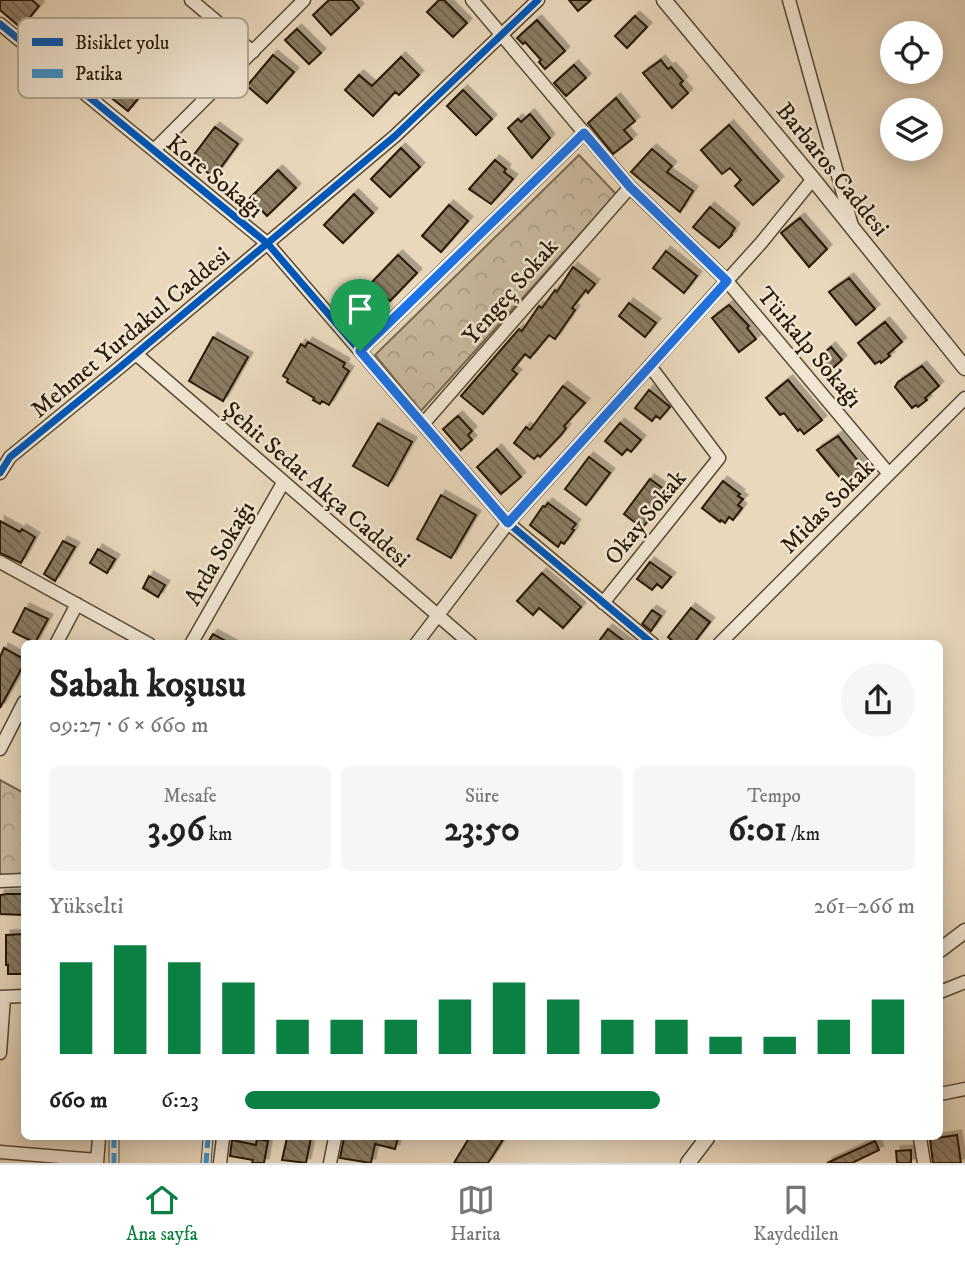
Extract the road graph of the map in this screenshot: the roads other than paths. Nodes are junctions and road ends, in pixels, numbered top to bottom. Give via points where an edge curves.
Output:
1 (191, 0) edge
2 (304, 0) edge
3 (472, 0) edge
4 (538, 0) edge
5 (664, 0) edge
6 (789, 0) edge
7 (212, 18) edge
8 (0, 24) edge
9 (501, 36) junction
10 (18, 39) edge
11 (248, 48) edge
12 (253, 52) junction
13 (248, 57) edge
14 (90, 98) edge
15 (207, 98) edge
16 (584, 133) junction
17 (154, 150) junction
18 (813, 179) junction
19 (630, 187) junction
20 (853, 229) junction
21 (268, 244) junction
22 (727, 281) junction
23 (360, 351) junction
24 (136, 354) junction
25 (650, 366) junction
26 (965, 368) edge
27 (965, 398) edge
28 (423, 424) junction
29 (0, 472) edge
30 (890, 474) junction
31 (284, 483) junction
32 (508, 523) junction
33 (0, 562) edge
34 (603, 603) junction
35 (77, 604) junction
36 (437, 617) junction
37 (58, 640) edge
38 (142, 640) edge
39 (193, 640) edge
40 (419, 640) edge
41 (466, 640) edge
42 (648, 640) edge
43 (723, 640) edge
44 (21, 708) edge
45 (0, 749) edge
46 (21, 880) edge
47 (0, 881) edge
48 (965, 931) edge
49 (943, 948) edge
50 (965, 982) edge
51 (943, 991) edge
52 (21, 996) edge
53 (2, 997) edge
54 (0, 1054) edge
55 (965, 1090) edge
56 (943, 1094) edge
57 (99, 1140) edge
58 (114, 1140) edge
59 (208, 1140) edge
60 (223, 1140) edge
61 (335, 1140) edge
62 (705, 1140) edge
63 (920, 1140) edge
64 (0, 1152) edge
65 (97, 1162) edge
66 (114, 1163) edge
67 (206, 1163) edge
68 (220, 1163) edge
69 (330, 1163) edge
70 (688, 1163) edge
71 (924, 1163) edge

1 - 7 street
2 - 12 street
3 - 9 street, Türkalp Sokağı
4 - 9 street, Mehmet Yurdakul Caddesi
5 - 18 street, Barbaros Caddesi
6 - 20 street
8 - 10 street, Kore Sokağı
9 - 16 street, Türkalp Sokağı
9 - 21 street, Mehmet Yurdakul Caddesi via 395,136
11 - 12 street
12 - 13 street
14 - 17 street, Kore Sokağı
15 - 17 street
16 - 19 street, Türkalp Sokağı
16 - 23 street
17 - 21 street, Kore Sokağı
18 - 20 street, Barbaros Caddesi
18 - 22 street
19 - 22 street, Türkalp Sokağı
19 - 28 street, Yengeç Sokak
20 - 26 street, Barbaros Caddesi
21 - 23 street, Kore Sokağı
21 - 24 street, Mehmet Yurdakul Caddesi
22 - 25 street
22 - 30 street, Türkalp Sokağı
23 - 28 street, Kore Sokağı
24 - 29 street, Mehmet Yurdakul Caddesi via 10,457
24 - 31 street, Şehit Sedat Akça Caddesi
25 - 32 street
25 - 34 street, Okay Sokak via 719,458
27 - 30 street, Midas Sokak
28 - 32 street, Kore Sokağı
30 - 43 street, Midas Sokak
31 - 36 street, Şehit Sedat Akça Caddesi
31 - 39 street, Arda Sokağı
32 - 34 street, Kore Sokağı
32 - 36 street
33 - 35 street
34 - 42 street, Kore Sokağı
35 - 37 street
35 - 38 street
36 - 40 street
36 - 41 street, Şehit Sedat Akça Caddesi
44 - 45 street
46 - 47 street
48 - 49 street
50 - 51 street
52 - 53 street
53 - 54 street
55 - 56 street
57 - 65 street
58 - 66 street
59 - 67 street
60 - 68 street
61 - 69 street
62 - 70 street
63 - 71 street
64 - 65 street

